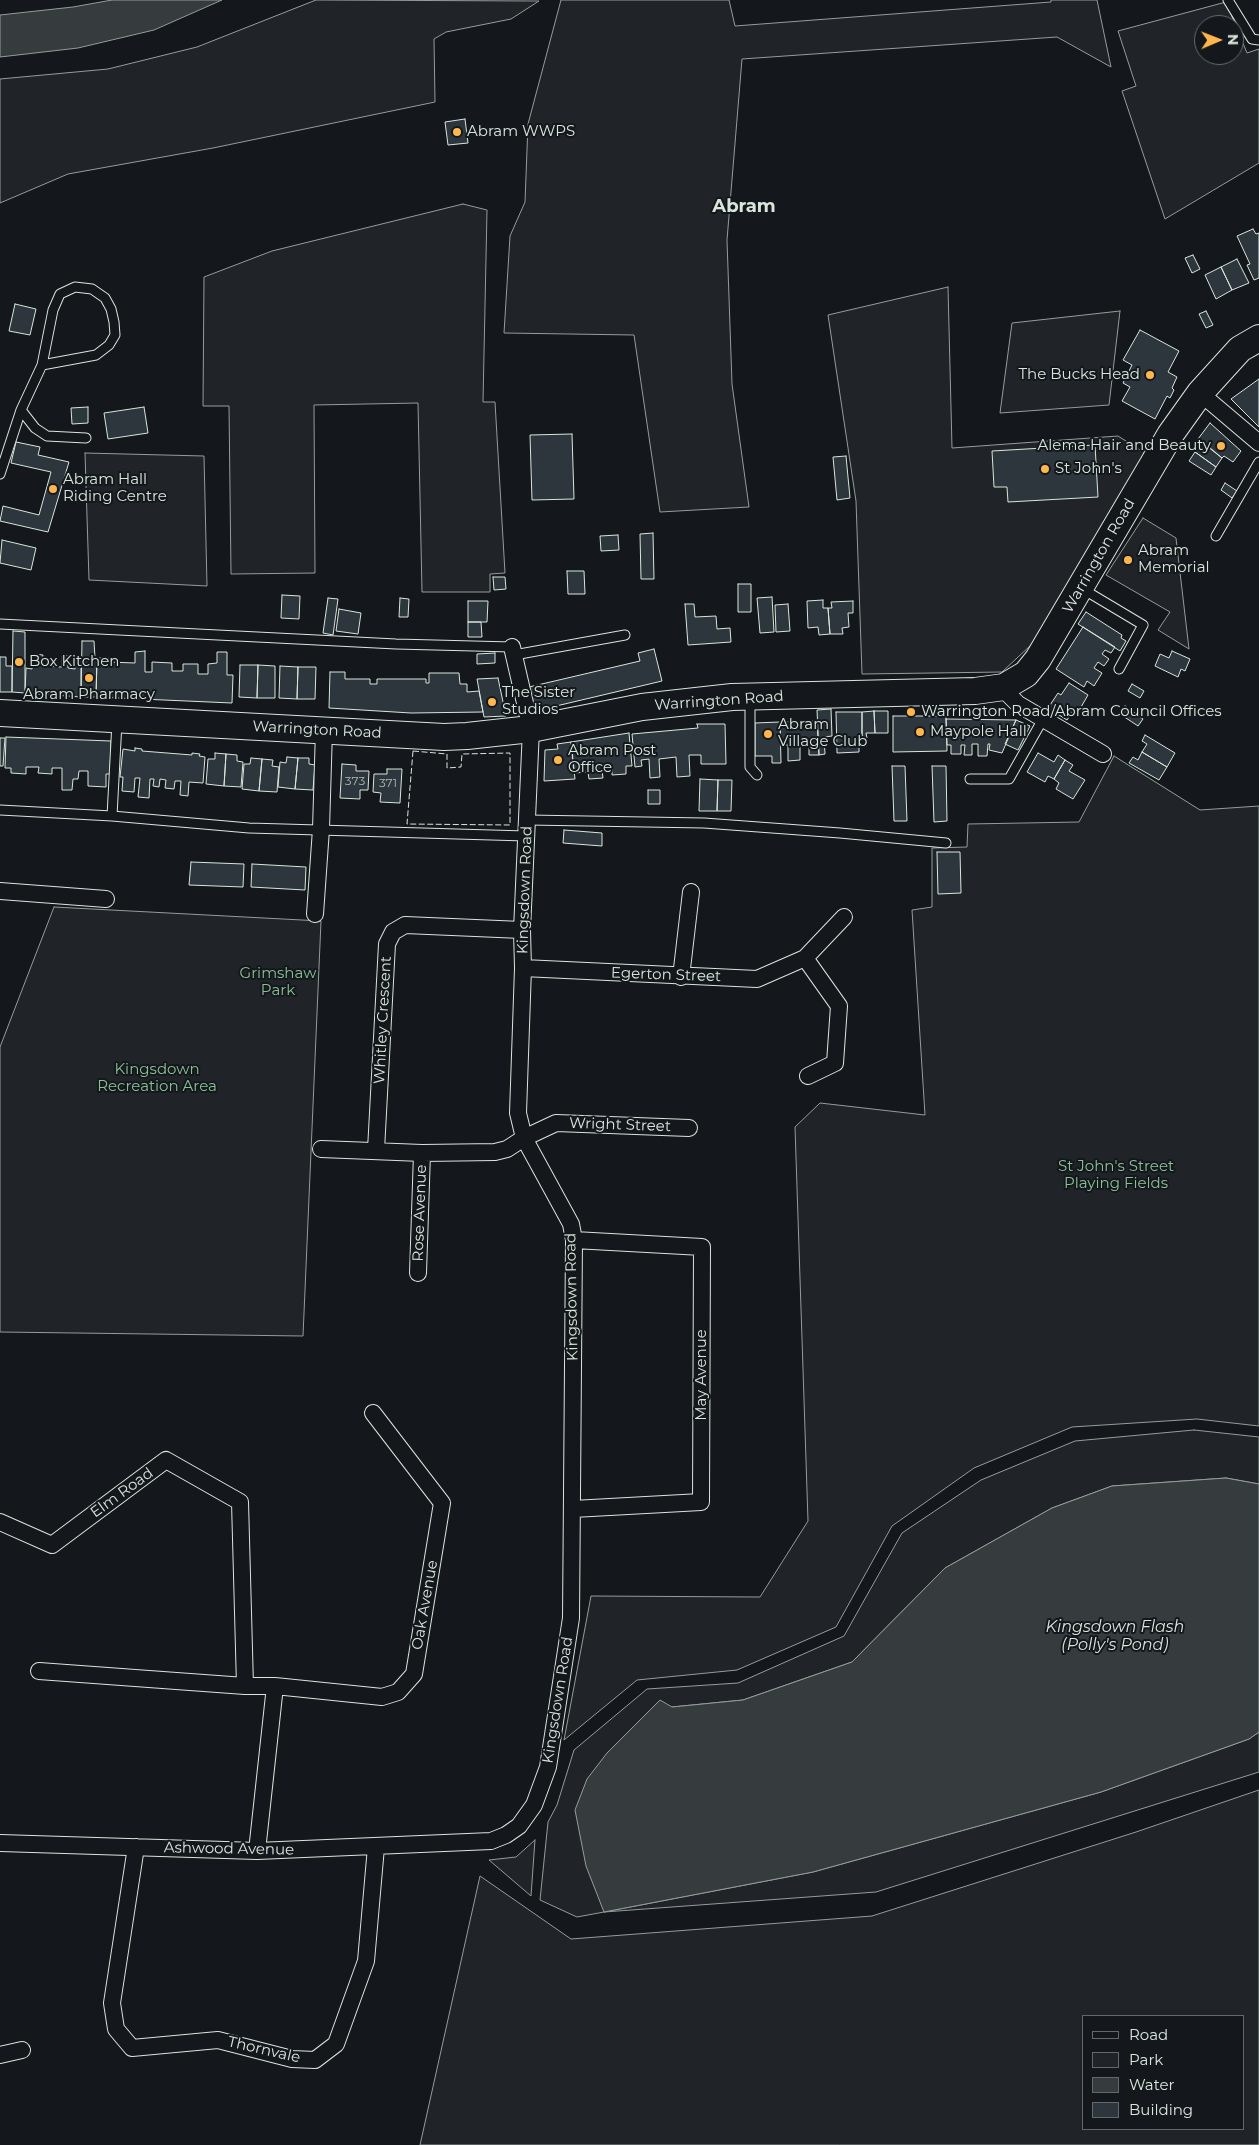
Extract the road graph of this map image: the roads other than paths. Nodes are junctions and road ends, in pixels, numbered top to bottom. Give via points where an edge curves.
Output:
1 (1228, 0) edge
2 (1259, 40) edge
3 (1259, 338) edge
4 (42, 365) junction
5 (1200, 393) junction
6 (22, 410) junction
7 (86, 438) dead end
8 (1259, 443) edge
9 (1259, 462) edge
10 (0, 474) edge
11 (1216, 536) dead end
12 (1081, 588) junction
13 (0, 624) edge
14 (625, 635) dead end
15 (513, 651) junction
16 (1119, 669) dead end
17 (1004, 687) junction
18 (750, 696) junction
19 (0, 714) edge
20 (1043, 719) junction
21 (117, 720) junction
22 (531, 729) junction
23 (324, 730) junction
24 (1103, 754) dead end
25 (758, 775) dead end
26 (970, 779) dead end
27 (0, 810) edge
28 (112, 816) junction
29 (527, 828) junction
30 (321, 829) junction
31 (946, 843) dead end
32 (0, 891) edge
33 (691, 892) dead end
34 (106, 899) dead end
35 (315, 914) dead end
36 (844, 917) dead end
37 (522, 930) junction
38 (805, 958) junction
39 (523, 968) junction
40 (681, 977) junction
41 (808, 1076) dead end
42 (689, 1128) dead end
43 (524, 1138) junction
44 (321, 1148) dead end
45 (376, 1150) junction
46 (422, 1152) junction
47 (574, 1240) junction
48 (418, 1272) dead end
49 (373, 1413) dead end
50 (573, 1509) junction
51 (0, 1522) edge
52 (39, 1671) dead end
53 (245, 1686) junction
54 (275, 1686) junction
55 (457, 1842) joint
56 (0, 1843) edge
57 (376, 1847) junction
58 (136, 1848) junction
59 (257, 1851) junction
60 (22, 2050) dead end
61 (0, 2055) edge

1 - 2 lane via 1252,39
3 - 5 main road, Warrington Road via 1240,349
4 - 4 lane via 53,310 60,294 75,287 92,289 105,298 114,322 115,335 109,345 96,355
4 - 6 lane
5 - 8 street
5 - 12 main road, Warrington Road via 1170,435
6 - 7 lane via 35,428 47,436
6 - 10 lane
9 - 11 lane
12 - 16 lane via 1143,625
12 - 17 main road, Warrington Road via 1031,668
13 - 15 lane
14 - 15 lane
15 - 22 street, Kingsdown Road
17 - 18 main road, Warrington Road via 965,691
17 - 20 street via 1018,704
18 - 22 main road, Warrington Road via 642,707
18 - 25 lane via 750,766
19 - 21 main road, Warrington Road
20 - 24 street
20 - 26 lane via 1009,779
21 - 23 main road, Warrington Road
21 - 28 lane
22 - 23 main road, Warrington Road via 444,736
22 - 29 street, Kingsdown Road
23 - 30 street
27 - 28 lane
28 - 30 lane via 249,828
29 - 30 lane
29 - 31 lane via 704,823
29 - 37 street, Kingsdown Road
30 - 35 street
32 - 34 street
33 - 40 street
36 - 38 street, Egerton Street
37 - 39 street, Kingsdown Road
37 - 45 street, Whitley Crescent via 405,925 393,932 387,944
38 - 40 street, Egerton Street via 757,979
38 - 41 street via 838,1006 835,1063
39 - 40 street, Egerton Street
39 - 43 street, Kingsdown Road via 518,1113
42 - 43 street, Wright Street via 556,1123
43 - 46 street via 507,1149 495,1152
43 - 47 street, Kingsdown Road via 571,1224
44 - 45 street
45 - 46 street
46 - 48 street, Rose Avenue
47 - 50 street, Kingsdown Road
47 - 50 street, May Avenue via 702,1247 701,1502
49 - 54 street, Oak Avenue via 442,1503 414,1674 398,1692 382,1697
50 - 55 street, Kingsdown Road via 571,1618 546,1773 534,1805 519,1826 506,1836 491,1841
51 - 53 street, Elm Road via 52,1545 166,1460 240,1502
52 - 53 street, Oak Avenue
53 - 54 street, Oak Avenue
54 - 59 street
55 - 57 street, Ashwood Avenue
56 - 58 street, Ashwood Avenue
57 - 58 street, Thornvale via 366,1961 336,2044 315,2060 292,2059 218,2040 132,2048 116,2029 112,2003
57 - 59 street, Ashwood Avenue
58 - 59 street, Ashwood Avenue
60 - 61 street

